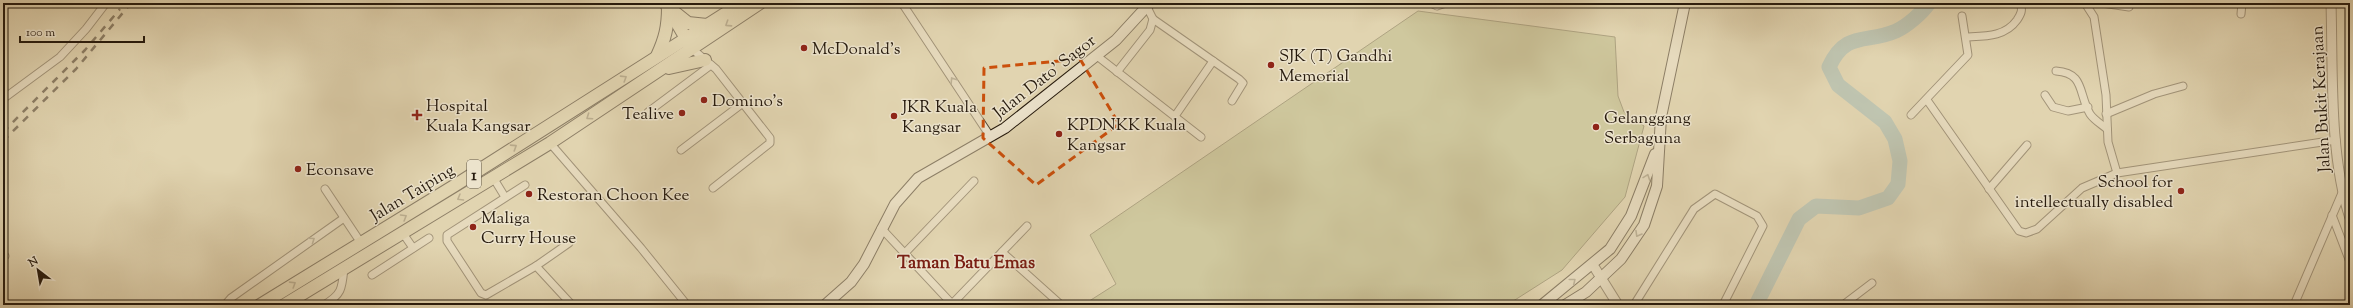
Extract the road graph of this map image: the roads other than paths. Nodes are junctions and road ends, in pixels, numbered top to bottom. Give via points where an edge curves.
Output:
1 (106, 3) edge
2 (742, 3) edge
3 (760, 3) edge
4 (902, 3) edge
5 (1431, 3) edge
6 (1446, 3) edge
7 (1685, 3) edge
8 (2020, 3) edge
9 (2085, 3) edge
10 (2102, 3) edge
11 (2242, 3) edge
12 (2331, 3) edge
13 (1147, 4) edge
14 (667, 5) edge
15 (2129, 7) dead end
16 (2241, 14) dead end
17 (1962, 16) dead end
18 (1153, 19) junction
19 (707, 25) junction
20 (1966, 37) junction
21 (688, 43) junction
22 (1097, 56) junction
23 (656, 57) junction
24 (1213, 61) junction
25 (708, 63) junction
26 (658, 71) junction
27 (2056, 71) dead end
28 (1117, 72) junction
29 (2183, 86) dead end
30 (2045, 95) dead end
31 (3, 99) edge
32 (1927, 100) junction
33 (1232, 101) dead end
34 (744, 103) junction
35 (2088, 107) junction
36 (648, 112) dead end
37 (2106, 114) junction
38 (1911, 115) dead end
39 (1174, 116) junction
40 (2107, 129) junction
41 (990, 136) junction
42 (1201, 137) dead end
43 (2336, 140) junction
44 (550, 143) junction
45 (1659, 143) junction
46 (2027, 146) dead end
47 (681, 150) dead end
48 (2117, 173) junction
49 (494, 179) junction
50 (974, 182) dead end
51 (525, 185) dead end
52 (454, 186) junction
53 (713, 188) dead end
54 (325, 189) dead end
55 (1989, 189) junction
56 (2346, 194) edge
57 (505, 197) junction
58 (2332, 215) junction
59 (344, 218) junction
60 (2350, 218) edge
61 (1027, 226) dead end
62 (881, 228) junction
63 (402, 232) junction
64 (429, 238) dead end
65 (361, 243) junction
66 (569, 244) dead end
67 (413, 248) junction
68 (1002, 252) junction
69 (904, 254) junction
70 (2350, 262) edge
71 (1593, 265) junction
72 (536, 266) junction
73 (344, 268) junction
74 (372, 275) dead end
75 (1601, 278) junction
76 (1872, 283) dead end
77 (1059, 303) dead end
78 (225, 305) edge
79 (260, 305) edge
80 (284, 305) edge
81 (324, 305) edge
82 (572, 305) edge
83 (687, 305) edge
84 (825, 305) edge
85 (953, 305) edge
86 (1542, 305) edge
87 (1565, 305) edge
88 (1618, 305) edge
89 (1634, 305) edge
90 (1723, 305) edge
91 (1843, 305) edge
92 (2294, 305) edge

1 - 31 street via 86,30 60,57
2 - 19 main road, Jalan Taiping / 1
3 -> 21 main road, Jalan Taiping / 1
41 -> 4 street
5 - 6 street via 1437,6
7 - 45 main road via 1661,117
8 - 20 street via 2020,15 2013,26 2003,33
9 - 37 street via 2094,17
10 - 15 street
11 - 16 street
12 - 43 street, Jalan Bukit Kerajaan
13 - 18 street
13 - 22 main road, Jalan Dato' Sagor via 1116,40
14 - 19 main road via 688,23
14 - 21 main road
14 - 23 main road via 668,27
17 - 20 street
18 - 24 street
18 - 28 street via 1150,30
19 - 21 main road, Jalan Taiping / 1
20 - 32 street via 1967,56
21 - 23 main road, Jalan Taiping / 1
21 - 25 street
21 - 26 main road, Jalan Taiping / 1
22 - 28 street
22 - 41 main road, Jalan Dato' Sagor via 1005,128
52 -> 23 main road, Jalan Taiping / 1
24 - 33 street via 1243,83
24 - 39 street
25 - 26 main road
25 - 34 street
25 - 36 street
26 -> 44 main road, Jalan Taiping / 1
27 - 35 street via 2076,77
28 - 39 street
29 - 37 street via 2154,94
30 - 35 street via 2053,107 2068,111
32 - 38 street
32 - 55 street
34 - 47 street
34 - 53 street via 767,132 770,144
35 - 40 street via 2096,121
37 - 40 street
39 - 42 street
40 - 48 street
41 - 62 main road, Jalan Dato' Sagor via 918,178 895,204
43 - 48 street
43 - 56 street, Jalan Bukit Kerajaan
44 - 49 main road, Jalan Taiping / 1
44 - 83 street
71 -> 45 main road via 1610,249 1631,216
45 -> 75 main road via 1657,186 1644,224 1621,259
46 - 55 street
48 - 55 street via 2082,188 2037,229 2026,233 2019,231
49 - 52 main road via 483,177
49 - 57 street
49 -> 63 main road, Jalan Taiping / 1
50 - 69 street
51 - 57 street
65 -> 52 main road, Jalan Taiping / 1
54 - 59 street
56 - 58 street
56 - 60 street, Jalan Bukit Kerajaan
57 - 72 street via 447,235 447,242 481,293 486,295
58 - 70 street
58 - 92 street
59 - 65 street
78 -> 59 street via 231,298
61 - 68 street
62 - 69 street
62 - 84 main road, Jalan Dato' Sagor via 867,258 851,282
63 - 67 street
63 - 73 main road, Jalan Taiping / 1
64 - 67 street
79 -> 65 main road, Jalan Taiping / 1
66 - 72 street
67 - 74 street
68 - 77 street
68 - 85 street
69 - 85 street
71 - 75 street
86 -> 71 main road
72 - 82 street
73 - 80 main road, Jalan Taiping / 1
73 - 81 street via 338,296
75 - 87 main road via 1586,292
75 - 88 street
76 - 91 street
89 - 90 street via 1694,209 1715,194 1757,216 1763,226

